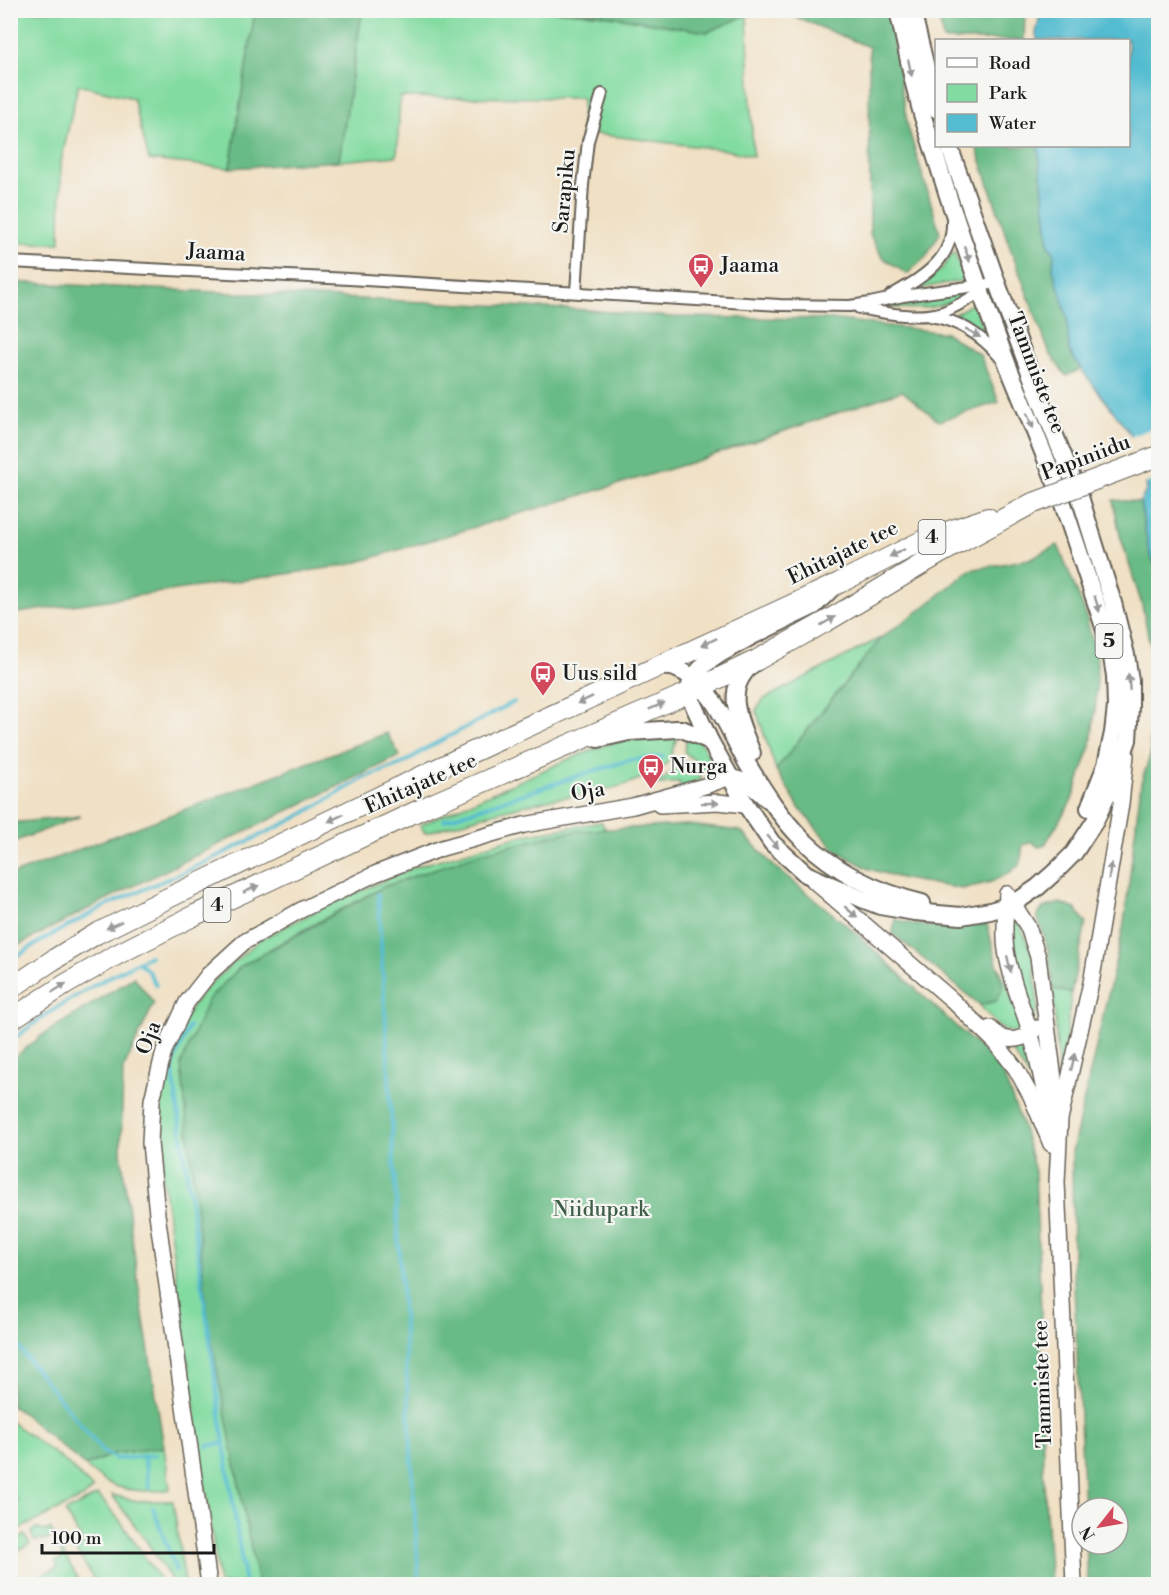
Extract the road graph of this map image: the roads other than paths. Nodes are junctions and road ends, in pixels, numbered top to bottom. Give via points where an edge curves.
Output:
1 (898, 10) edge
2 (912, 10) edge
3 (602, 94) dead end
4 (935, 105) edge
5 (949, 147) edge
6 (951, 205) junction
7 (10, 262) edge
8 (997, 283) junction
9 (979, 289) junction
10 (576, 292) junction
11 (881, 301) junction
12 (850, 306) junction
13 (927, 315) junction
14 (1008, 366) junction
15 (1158, 456) edge
16 (1031, 504) junction
17 (838, 583) junction
18 (757, 660) junction
19 (657, 667) junction
20 (694, 686) junction
21 (1128, 740) junction
22 (710, 741) junction
23 (730, 777) junction
24 (430, 805) junction
25 (746, 805) junction
26 (633, 806) junction
27 (779, 812) junction
28 (806, 874) junction
29 (1009, 901) junction
30 (10, 989) edge
31 (952, 1000) junction
32 (1045, 1012) junction
33 (10, 1020) edge
34 (1031, 1035) junction
35 (1060, 1119) junction
36 (1051, 1144) junction
37 (1057, 1182) junction
38 (209, 1584) edge
39 (1074, 1584) edge

1 -> 6 main road, Tammiste tee / 5 via 926,129
2 - 4 main road
3 - 10 street, Sarapiku via 588,141
5 - 8 main road, Tammiste tee / 5
6 -> 9 main road, Tammiste tee / 5
6 - 11 street, Jaama via 951,239 936,264
7 - 10 street, Jaama
8 - 9 street, Jaama
21 -> 8 main road, Tammiste tee / 5 via 1130,680 1113,603 1080,497
9 - 11 street, Jaama
9 - 13 street, Jaama via 952,308
9 - 14 main road, Tammiste tee / 5
10 - 12 street, Jaama
11 - 12 street, Jaama
12 - 13 street, Jaama
13 -> 14 street, Jaama via 976,333
14 -> 29 main road, Tammiste tee / 5 via 1058,486 1110,645 1116,706 1106,765 1084,820 1053,862
15 - 16 highway, Papiniidu / 4, bridge
16 -> 17 highway, Ehitajate tee / 4 via 926,539
18 -> 16 highway, Ehitajate tee / 4
17 -> 19 highway, Ehitajate tee / 4
17 - 20 main road via 814,606 705,664
18 - 20 highway, Ehitajate tee / 4
18 - 27 main road via 738,681 736,707
19 - 20 main road via 674,668
19 -> 30 highway, Ehitajate tee / 4 via 96,934
20 - 22 main road, 5
24 -> 20 highway, Ehitajate tee / 4
20 - 27 main road, 5 via 715,704 747,764
21 - 29 main road, 5 via 1111,787 1079,845 1047,880 1022,898
35 -> 21 main road via 1092,978
22 - 23 main road, 5
22 - 24 main road via 682,729 616,734 590,741 451,803
23 - 25 main road, 5
23 - 26 main road, Oja
23 - 27 main road via 747,782
33 -> 24 highway, Ehitajate tee / 4 via 66,984 195,915
26 -> 25 main road, Oja via 717,802
25 -> 28 main road, 5 via 772,843
26 - 38 main road, Oja via 524,825 375,874 244,942 209,974 187,1002 164,1051 152,1100 150,1143
27 - 29 main road, 5 via 832,865 880,891 927,904 958,906
28 - 29 main road, 5 via 880,906 915,912 961,916 990,911
28 -> 31 main road
29 - 32 main road via 1034,941
29 -> 34 main road via 1004,932 1009,969
31 - 34 main road via 1011,1041
31 - 36 main road via 996,1043 1016,1069
32 - 34 main road
32 - 35 main road
34 - 36 main road
35 - 37 main road
36 - 37 main road
37 - 39 main road, Tammiste tee

